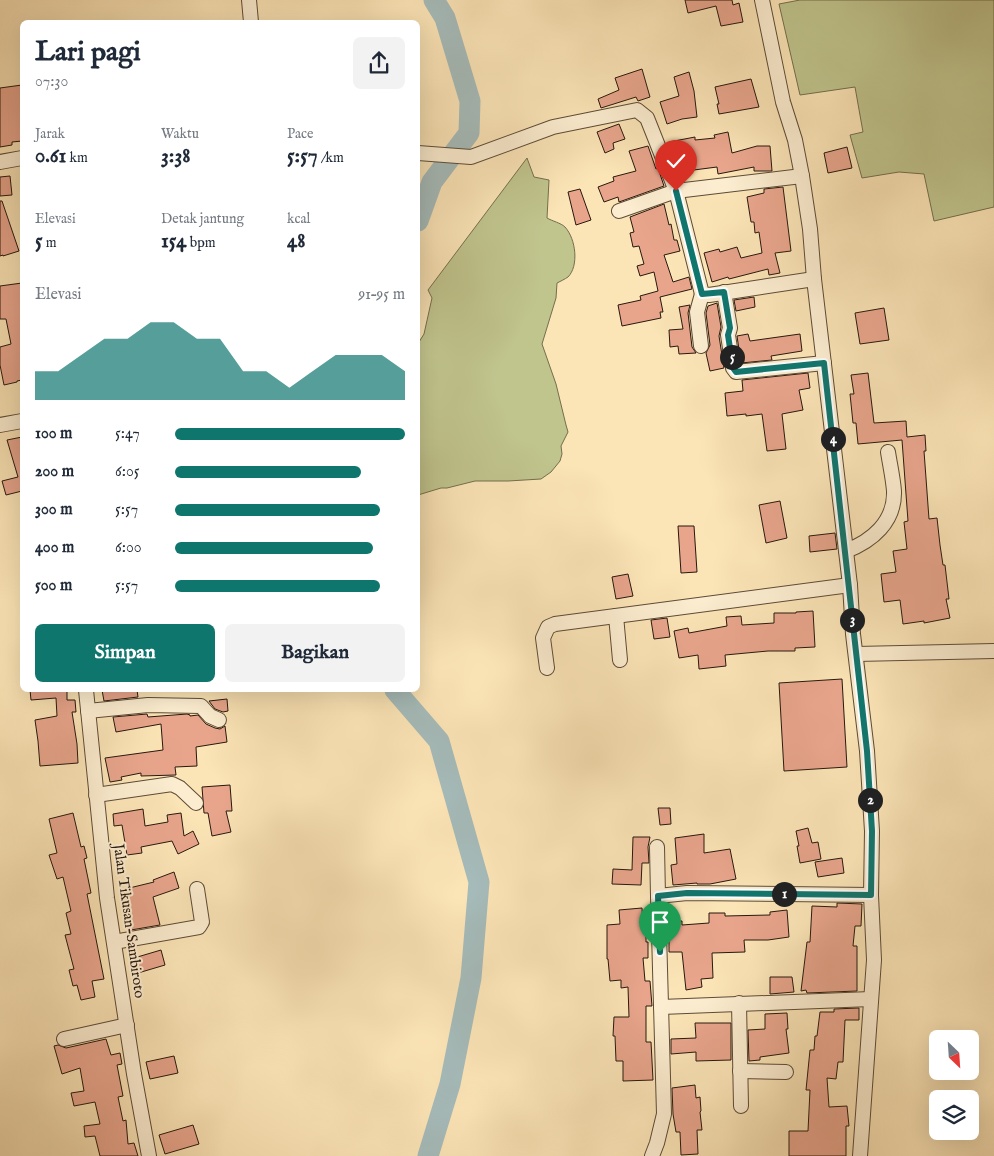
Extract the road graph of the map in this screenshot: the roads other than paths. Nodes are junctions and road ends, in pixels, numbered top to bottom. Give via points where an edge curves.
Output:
1 (249, 0) edge
2 (762, 0) edge
3 (250, 20) edge
4 (422, 154) edge
5 (20, 158) edge
6 (0, 162) edge
7 (802, 176) junction
8 (676, 191) junction
9 (619, 212) dead end
10 (814, 279) junction
11 (724, 292) junction
12 (702, 294) junction
13 (701, 346) dead end
14 (824, 363) junction
15 (20, 421) edge
16 (0, 425) edge
17 (888, 452) dead end
18 (846, 551) junction
19 (850, 585) junction
20 (616, 616) junction
21 (994, 651) edge
22 (856, 654) junction
23 (620, 660) dead end
24 (547, 668) dead end
25 (86, 692) edge
26 (88, 711) junction
27 (219, 720) dead end
28 (96, 795) junction
29 (196, 803) dead end
30 (656, 847) dead end
31 (197, 889) dead end
32 (871, 895) junction
33 (658, 896) junction
34 (114, 942) junction
35 (871, 999) junction
36 (739, 1003) junction
37 (661, 1007) junction
38 (128, 1025) junction
39 (64, 1039) dead end
40 (740, 1071) junction
41 (786, 1072) dead end
42 (741, 1106) dead end
43 (149, 1156) edge
44 (652, 1156) edge
45 (860, 1156) edge

1 - 3 street
2 - 7 street
4 - 8 street via 471,157 553,127 638,110 647,118
5 - 6 street
7 - 8 street
7 - 10 street
8 - 9 street
8 - 12 street
10 - 11 street
10 - 14 street
11 - 12 street
11 - 14 street via 736,372
12 - 13 street via 697,312
14 - 18 street
15 - 16 street
17 - 18 street via 894,492 889,516 881,530 868,541
18 - 19 street
19 - 20 street
19 - 22 street
20 - 23 street
20 - 24 street via 548,627 543,638
21 - 22 street
22 - 32 street via 872,831
25 - 26 street, Jalan Tikusan-Sambiroto
26 - 27 street via 148,705 200,706
26 - 28 street, Jalan Tikusan-Sambiroto
28 - 29 street via 172,784
28 - 34 street, Jalan Tikusan-Sambiroto
30 - 33 street
31 - 34 street via 202,922 199,927
32 - 33 street via 687,893
32 - 35 street via 874,960
33 - 37 street
34 - 38 street, Jalan Tikusan-Sambiroto
35 - 36 street
35 - 45 street
36 - 37 street
36 - 40 street
37 - 44 street via 664,1114
38 - 39 street
38 - 43 street, Jalan Tikusan-Sambiroto
40 - 41 street
40 - 42 street

